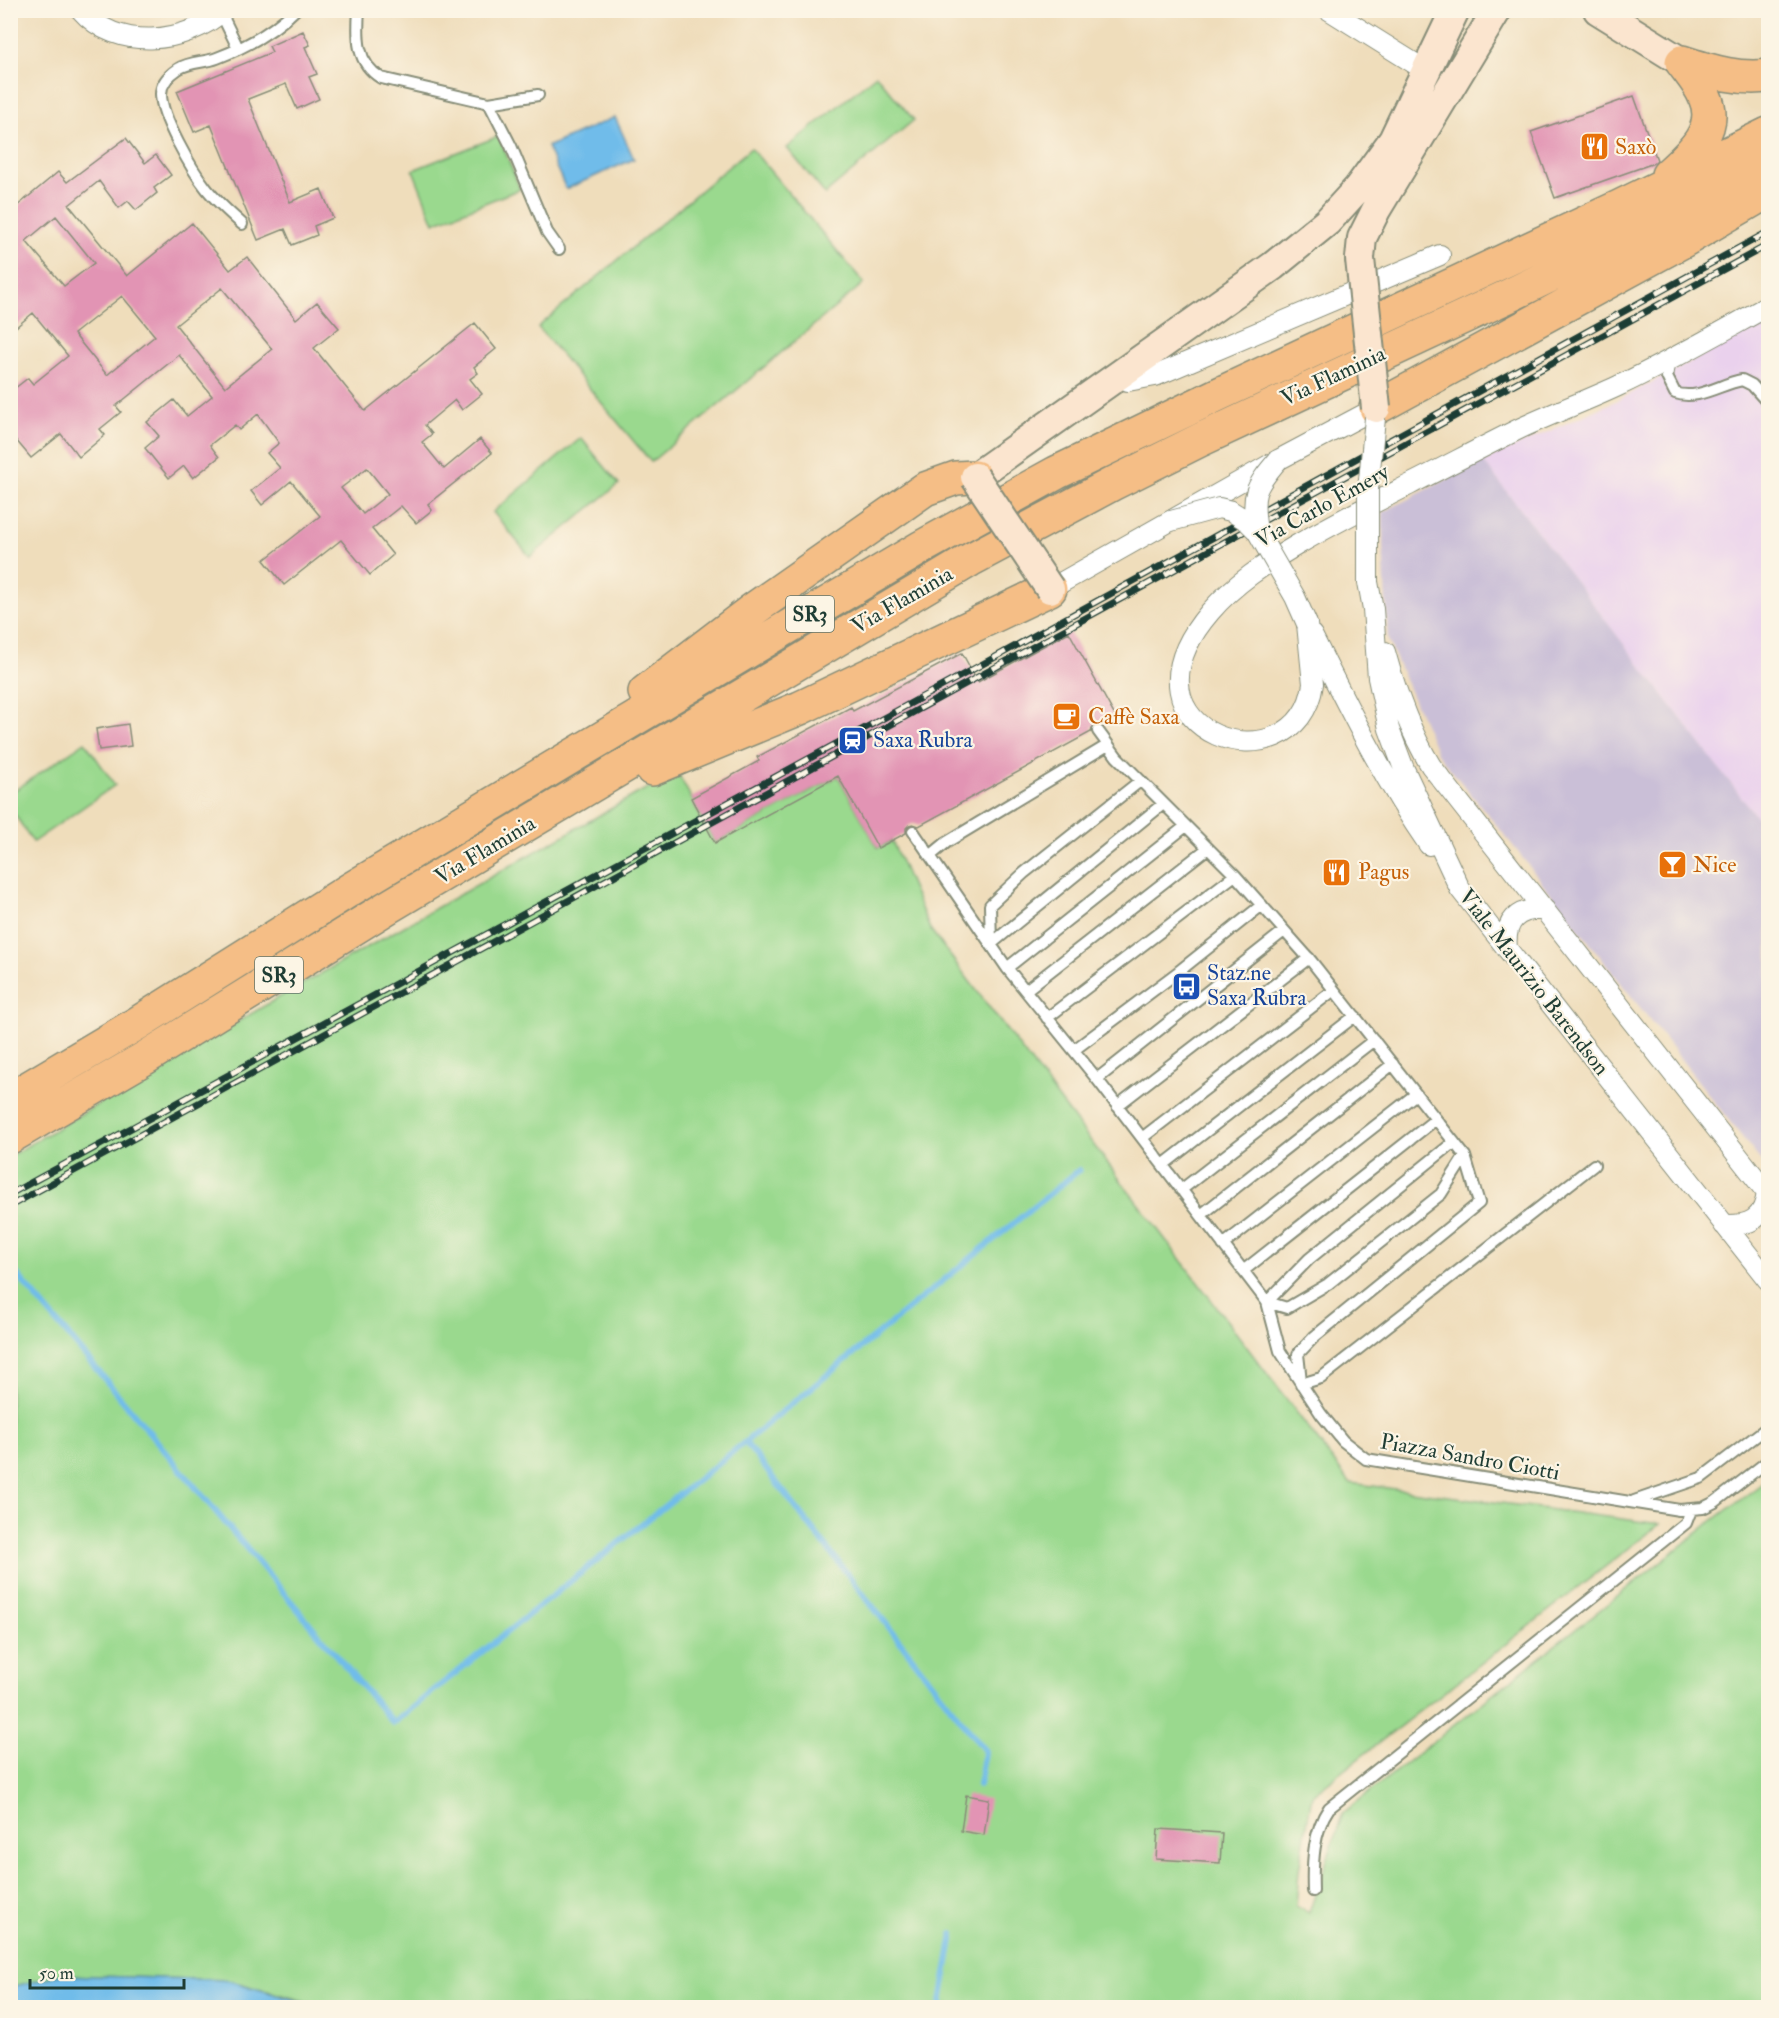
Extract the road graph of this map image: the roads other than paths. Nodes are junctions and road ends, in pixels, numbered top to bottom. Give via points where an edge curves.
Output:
1 (81, 10) edge
2 (295, 10) edge
3 (358, 10) edge
4 (1329, 10) edge
5 (1455, 10) edge
6 (1497, 10) edge
7 (1598, 10) edge
8 (222, 12) edge
9 (238, 48) junction
10 (1682, 62) junction
11 (1425, 70) junction
12 (1768, 76) edge
13 (538, 95) dead end
14 (489, 103) junction
15 (1768, 134) edge
16 (1768, 170) edge
17 (1768, 190) edge
18 (1644, 195) junction
19 (242, 224) dead end
20 (559, 249) dead end
21 (1440, 255) dead end
22 (1768, 306) edge
23 (1670, 358) junction
24 (1119, 375) junction
25 (1768, 403) edge
26 (1376, 408) junction
27 (1278, 460) junction
28 (975, 477) junction
29 (1171, 521) junction
30 (1257, 531) junction
31 (1050, 589) junction
32 (1373, 609) junction
33 (1307, 624) junction
34 (1098, 731) dead end
35 (1108, 745) junction
36 (554, 767) junction
37 (1140, 781) junction
38 (1163, 804) junction
39 (548, 813) junction
40 (1186, 826) junction
41 (913, 831) dead end
42 (1208, 848) junction
43 (930, 856) junction
44 (1235, 875) junction
45 (1460, 889) junction
46 (1262, 904) junction
47 (1545, 910) junction
48 (1284, 930) junction
49 (991, 944) junction
50 (1507, 949) junction
51 (1309, 958) junction
52 (1007, 968) junction
53 (1026, 990) junction
54 (1334, 990) junction
55 (1355, 1016) junction
56 (1047, 1018) junction
57 (1374, 1040) junction
58 (1074, 1050) junction
59 (1393, 1064) junction
60 (1097, 1079) junction
61 (1416, 1094) junction
62 (10, 1099) edge
63 (1117, 1106) junction
64 (1436, 1119) junction
65 (10, 1137) edge
66 (1142, 1138) junction
67 (1454, 1142) junction
68 (1465, 1155) junction
69 (1593, 1165) dead end
70 (1163, 1166) junction
71 (1181, 1190) junction
72 (1768, 1193) edge
73 (1200, 1215) junction
74 (1724, 1225) junction
75 (1223, 1245) junction
76 (1243, 1270) junction
77 (1768, 1280) edge
78 (1267, 1302) junction
79 (1301, 1384) junction
80 (1768, 1427) edge
81 (1768, 1461) edge
82 (1631, 1502) junction
83 (1691, 1510) junction
84 (1313, 1891) dead end

1 - 8 street via 98,26 138,39 182,33
2 - 9 lane via 264,36
3 - 14 lane via 359,47 365,63 376,75
4 - 11 street
5 - 11 street
6 - 26 street, Viale Maurizio Barendson, bridge via 1362,238 1360,259
7 - 10 street
8 - 9 lane
9 - 19 lane via 180,68 165,81 161,95 169,123 201,180
10 - 12 highway via 1729,76
10 - 18 highway via 1705,96 1708,124 1687,158
11 - 24 street via 1393,140 1342,207 1273,266
13 - 14 lane
14 - 20 lane via 547,232
15 - 18 highway, Via Flaminia / SR3
16 - 39 highway, Via Flaminia / SR3 via 1506,297 1270,405 1114,483 970,560
17 - 26 highway via 1683,242
18 - 36 highway, Via Flaminia / SR3 via 1056,473 922,547
21 - 24 street via 1155,376 1128,381
22 - 23 street, Via Carlo Emery
23 - 25 lane via 1667,377 1675,393 1695,395 1742,380
23 - 33 street, Via Carlo Emery via 1339,520 1248,575 1212,609 1188,644 1180,677 1181,696 1188,712 1207,731 1224,740 1259,741 1289,728 1304,712 1312,692
24 - 28 street
26 - 27 street
26 - 32 street, Viale Maurizio Barendson, bridge via 1368,490 1368,582
27 - 29 street, bridge
27 - 30 street, bridge via 1256,490
28 - 31 street, bridge
28 - 36 highway via 956,478 925,489 751,611
29 - 30 street, bridge via 1225,509
29 - 31 street
30 - 33 street, bridge
31 - 39 highway via 800,708
32 - 45 street, Viale Maurizio Barendson via 1379,686 1389,729
32 - 47 street, Viale Maurizio Barendson via 1393,682 1419,746
33 - 45 street via 1361,733 1409,816
34 - 35 lane
35 - 37 lane
35 - 43 lane
36 - 62 highway, Via Flaminia / SR3
37 - 38 lane
37 - 49 lane via 1024,873 990,905
38 - 40 lane
38 - 49 lane
39 - 65 highway, Via Flaminia / SR3
40 - 42 lane
40 - 52 lane
41 - 43 lane
42 - 44 lane
42 - 53 lane
43 - 49 lane
44 - 46 lane
44 - 56 lane
45 - 50 street, Viale Maurizio Barendson
46 - 48 lane
46 - 58 lane
47 - 50 street via 1524,912 1513,919 1506,933
47 - 72 street, Viale Maurizio Barendson
48 - 51 lane
48 - 60 lane
49 - 52 lane
50 - 74 street, Viale Maurizio Barendson
51 - 54 lane
51 - 63 lane
52 - 53 lane
53 - 56 lane
54 - 55 lane
54 - 66 lane
55 - 57 lane
55 - 70 lane
56 - 58 lane
57 - 59 lane
57 - 71 lane
58 - 60 lane
59 - 61 lane
59 - 73 lane
60 - 63 lane
61 - 64 lane
61 - 75 lane
63 - 66 lane
64 - 67 lane
64 - 76 lane
66 - 70 lane
67 - 68 lane
67 - 78 lane via 1308,1259
68 - 78 lane via 1441,1194 1328,1284 1287,1308
68 - 79 lane via 1479,1203 1314,1337 1298,1354
69 - 79 lane via 1321,1378
70 - 71 lane
71 - 73 lane
72 - 74 street via 1756,1218 1742,1225
73 - 75 lane
74 - 77 street, Viale Maurizio Barendson
75 - 76 lane
76 - 78 lane
78 - 79 lane, Piazza Sandro Ciotti via 1280,1351
79 - 82 lane, Piazza Sandro Ciotti via 1343,1441 1366,1459
80 - 82 lane, Piazza Sandro Ciotti via 1701,1478
81 - 83 lane, Piazza Sandro Ciotti via 1715,1502
82 - 83 lane, Piazza Sandro Ciotti
83 - 84 lane via 1686,1523 1329,1808 1319,1826

